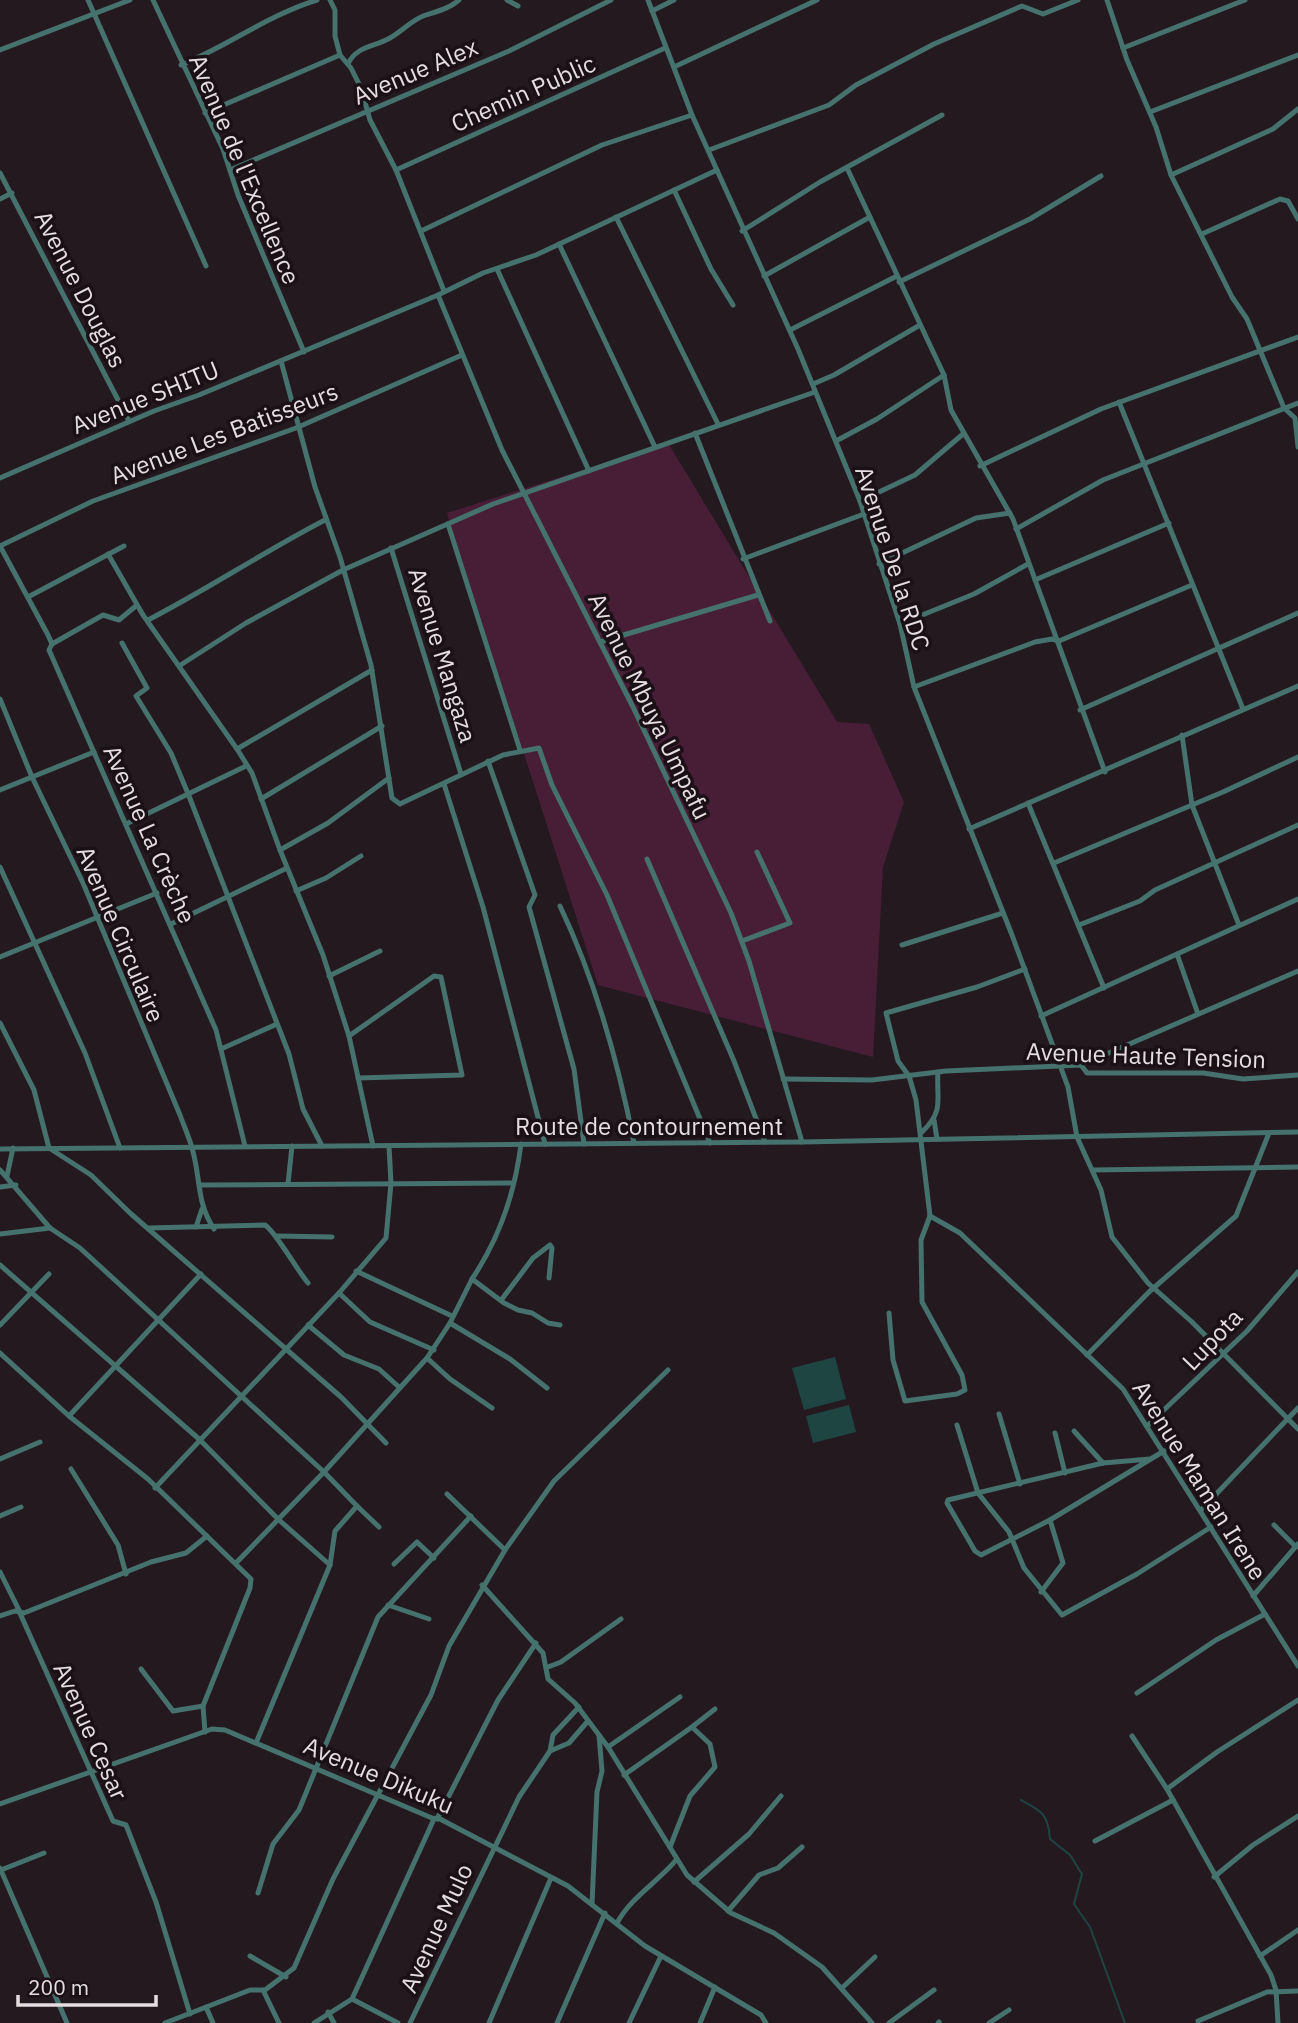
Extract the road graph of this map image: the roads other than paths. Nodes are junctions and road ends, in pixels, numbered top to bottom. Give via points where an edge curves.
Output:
1 (88, 0) edge
2 (130, 0) edge
3 (153, 0) edge
4 (317, 0) edge
5 (330, 0) edge
6 (459, 0) edge
7 (507, 0) edge
8 (611, 0) edge
9 (648, 0) edge
10 (674, 0) edge
11 (817, 0) edge
12 (1078, 0) edge
13 (1107, 0) edge
14 (1245, 0) edge
15 (518, 6) dead end
16 (652, 11) junction
17 (94, 15) junction
18 (664, 48) junction
19 (1124, 48) junction
20 (0, 50) edge
21 (340, 55) junction
22 (1298, 55) edge
23 (348, 64) junction
24 (181, 65) junction
25 (674, 67) junction
26 (1298, 109) edge
27 (368, 111) junction
28 (1150, 112) junction
29 (205, 113) junction
30 (692, 115) junction
31 (942, 115) dead end
32 (709, 150) junction
33 (847, 168) junction
34 (230, 170) junction
35 (396, 170) junction
36 (717, 170) junction
37 (0, 173) edge
38 (1101, 176) dead end
39 (1171, 176) junction
40 (674, 190) junction
41 (12, 193) junction
42 (0, 199) edge
43 (870, 216) junction
44 (616, 217) junction
45 (1298, 219) edge
46 (421, 231) junction
47 (743, 231) junction
48 (1202, 234) junction
49 (559, 244) junction
50 (206, 265) dead end
51 (497, 269) junction
52 (764, 276) junction
53 (898, 279) junction
54 (441, 293) junction
55 (733, 305) dead end
56 (920, 325) junction
57 (790, 330) junction
58 (1298, 337) edge
59 (1260, 350) junction
60 (304, 352) junction
61 (463, 355) junction
62 (281, 361) junction
63 (944, 375) junction
64 (813, 384) junction
65 (815, 392) junction
66 (1119, 402) junction
67 (1298, 403) edge
68 (1284, 408) junction
69 (129, 421) junction
70 (718, 424) junction
71 (299, 426) junction
72 (695, 433) junction
73 (963, 433) junction
74 (836, 441) junction
75 (655, 447) junction
76 (1298, 447) edge
77 (1145, 462) junction
78 (980, 466) junction
79 (589, 471) junction
80 (0, 478) edge
81 (526, 493) junction
82 (859, 501) junction
83 (1010, 513) junction
84 (864, 514) junction
85 (325, 520) junction
86 (1168, 523) junction
87 (448, 524) junction
88 (1016, 529) junction
89 (0, 546) edge
90 (124, 546) dead end
91 (391, 548) junction
92 (108, 554) junction
93 (743, 559) junction
94 (879, 564) junction
95 (1028, 564) junction
96 (343, 570) junction
97 (1035, 580) junction
98 (1192, 585) junction
99 (758, 595) junction
100 (28, 597) junction
101 (137, 605) junction
102 (1298, 613) edge
103 (148, 620) junction
104 (769, 621) dead end
105 (900, 624) junction
106 (1059, 641) junction
107 (600, 642) junction
108 (122, 643) dead end
109 (52, 644) junction
110 (1215, 648) junction
111 (179, 666) junction
112 (372, 670) junction
113 (1298, 686) edge
114 (914, 687) junction
115 (0, 699) edge
116 (1243, 709) junction
117 (1080, 710) junction
118 (382, 726) junction
119 (1182, 736) junction
120 (237, 749) junction
121 (520, 750) junction
122 (94, 752) junction
123 (1298, 757) edge
124 (488, 761) junction
125 (246, 766) junction
126 (1105, 772) junction
127 (461, 774) junction
128 (32, 776) junction
129 (389, 778) junction
130 (444, 784) junction
131 (0, 790) edge
132 (188, 793) junction
133 (261, 799) junction
134 (1028, 803) junction
135 (1192, 805) junction
136 (126, 824) junction
137 (1298, 825) edge
138 (969, 829) junction
139 (280, 850) junction
140 (757, 852) dead end
141 (362, 856) dead end
142 (647, 859) dead end
143 (1054, 863) junction
144 (1215, 863) junction
145 (0, 867) edge
146 (287, 868) junction
147 (296, 891) junction
148 (157, 892) junction
149 (228, 898) junction
150 (1298, 899) edge
151 (560, 906) dead end
152 (1003, 913) junction
153 (96, 918) junction
154 (171, 924) junction
155 (1079, 925) junction
156 (1239, 925) junction
157 (742, 941) junction
158 (35, 943) junction
159 (902, 945) dead end
160 (380, 951) dead end
161 (1177, 954) junction
162 (0, 957) edge
163 (1025, 969) junction
164 (1298, 971) edge
165 (329, 976) junction
166 (1104, 988) junction
167 (1198, 1014) junction
168 (1041, 1016) junction
169 (0, 1023) edge
170 (277, 1024) junction
171 (349, 1037) junction
172 (221, 1049) junction
173 (1081, 1065) junction
174 (1060, 1068) junction
175 (938, 1072) junction
176 (1298, 1075) edge
177 (909, 1076) junction
178 (358, 1078) junction
179 (783, 1079) junction
180 (934, 1120) junction
181 (1298, 1132) edge
182 (1269, 1133) junction
183 (923, 1135) junction
184 (1077, 1137) junction
185 (937, 1139) junction
186 (765, 1142) junction
187 (802, 1142) junction
188 (634, 1143) junction
189 (710, 1143) junction
190 (521, 1144) junction
191 (545, 1144) junction
192 (584, 1144) junction
193 (245, 1146) junction
194 (292, 1146) junction
195 (321, 1146) junction
196 (373, 1146) junction
197 (389, 1146) junction
198 (120, 1147) junction
199 (192, 1147) junction
200 (49, 1148) junction
201 (0, 1149) edge
202 (13, 1149) junction
203 (1257, 1167) junction
204 (1298, 1167) edge
205 (0, 1170) edge
206 (1092, 1170) junction
207 (7, 1176) junction
208 (391, 1183) junction
209 (513, 1183) junction
210 (288, 1184) junction
211 (16, 1185) junction
212 (201, 1185) junction
213 (0, 1187) edge
214 (202, 1209) junction
215 (930, 1216) junction
216 (196, 1227) junction
217 (50, 1228) junction
218 (149, 1228) junction
219 (214, 1229) junction
220 (0, 1234) edge
221 (277, 1236) junction
222 (332, 1237) dead end
223 (0, 1265) edge
224 (356, 1271) junction
225 (1298, 1272) edge
226 (49, 1274) dead end
227 (201, 1274) junction
228 (549, 1278) dead end
229 (472, 1279) junction
230 (308, 1283) dead end
231 (1154, 1288) junction
232 (30, 1293) junction
233 (339, 1293) junction
234 (502, 1299) junction
235 (889, 1313) dead end
236 (451, 1319) junction
237 (157, 1321) junction
238 (0, 1325) edge
239 (309, 1325) junction
240 (559, 1325) dead end
241 (284, 1349) junction
242 (434, 1350) junction
243 (0, 1353) edge
244 (1087, 1355) junction
245 (1223, 1355) junction
246 (427, 1358) junction
247 (115, 1367) junction
248 (668, 1370) dead end
249 (400, 1388) junction
250 (547, 1388) dead end
251 (239, 1396) junction
252 (492, 1408) dead end
253 (1298, 1408) edge
254 (999, 1414) dead end
255 (69, 1416) junction
256 (1288, 1419) junction
257 (368, 1425) junction
258 (957, 1425) dead end
259 (1147, 1426) junction
260 (1298, 1429) edge
261 (1074, 1431) dead end
262 (1055, 1433) dead end
263 (199, 1439) junction
264 (40, 1442) dead end
265 (386, 1443) dead end
266 (1164, 1451) junction
267 (0, 1459) edge
268 (1150, 1459) junction
269 (1102, 1463) junction
270 (71, 1469) dead end
271 (324, 1472) junction
272 (1065, 1472) junction
273 (1020, 1484) junction
274 (155, 1488) junction
275 (978, 1493) junction
276 (447, 1494) dead end
277 (357, 1506) junction
278 (21, 1507) dead end
279 (1200, 1510) junction
280 (0, 1516) edge
281 (471, 1516) junction
282 (279, 1520) junction
283 (1050, 1520) junction
284 (1274, 1525) dead end
285 (379, 1527) dead end
286 (1212, 1527) junction
287 (207, 1536) junction
288 (1013, 1539) junction
289 (1297, 1545) edge
290 (505, 1550) junction
291 (434, 1558) junction
292 (236, 1563) junction
293 (394, 1564) dead end
294 (330, 1565) junction
295 (0, 1572) edge
296 (126, 1574) junction
297 (482, 1585) junction
298 (1041, 1592) junction
299 (1253, 1596) junction
300 (388, 1605) junction
301 (19, 1612) junction
302 (1265, 1614) junction
303 (0, 1616) edge
304 (429, 1619) dead end
305 (621, 1619) dead end
306 (536, 1643) junction
307 (1298, 1666) edge
308 (548, 1667) junction
309 (141, 1669) dead end
310 (1137, 1693) dead end
311 (680, 1697) dead end
312 (1298, 1700) edge
313 (203, 1706) junction
314 (579, 1707) junction
315 (715, 1709) dead end
316 (589, 1721) junction
317 (692, 1727) junction
318 (205, 1731) junction
319 (599, 1735) junction
320 (1132, 1735) dead end
321 (256, 1743) junction
322 (608, 1747) junction
323 (550, 1751) junction
324 (317, 1767) junction
325 (91, 1773) junction
326 (624, 1775) junction
327 (1167, 1789) junction
328 (377, 1794) junction
329 (781, 1796) dead end
330 (1172, 1800) junction
331 (0, 1804) edge
332 (1298, 1816) edge
333 (436, 1819) junction
334 (1095, 1841) dead end
335 (494, 1847) junction
336 (670, 1847) junction
337 (802, 1847) dead end
338 (44, 1853) dead end
339 (677, 1859) junction
340 (0, 1869) edge
341 (1214, 1877) junction
342 (551, 1878) junction
343 (694, 1882) junction
344 (258, 1893) dead end
345 (592, 1904) junction
346 (728, 1910) junction
347 (605, 1913) junction
348 (617, 1923) junction
349 (1298, 1930) edge
350 (250, 1956) dead end
351 (661, 1956) junction
352 (1261, 1956) junction
353 (875, 1957) dead end
354 (286, 1977) junction
355 (715, 1987) junction
356 (843, 1987) junction
357 (263, 1990) junction
358 (934, 1990) dead end
359 (1276, 1990) junction
360 (1298, 1991) edge
361 (352, 1999) junction
362 (206, 2007) junction
363 (1009, 2010) dead end
364 (328, 2012) junction
365 (190, 2014) junction
366 (1198, 2021) dead end
367 (67, 2023) edge
368 (165, 2023) edge
369 (213, 2023) edge
370 (279, 2023) edge
371 (314, 2023) edge
372 (334, 2023) edge
373 (398, 2023) edge
374 (410, 2023) edge
375 (489, 2023) edge
376 (557, 2023) edge
377 (629, 2023) edge
378 (700, 2023) edge
379 (765, 2023) edge
380 (872, 2023) edge
381 (889, 2023) edge
382 (989, 2023) edge
383 (1278, 2023) edge

1 - 17 street
2 - 17 street
3 - 24 street, Avenue de l'Excellence
4 - 24 street via 287,9
5 - 21 street
6 - 23 street via 367,46
7 - 15 street
8 - 27 street, Avenue Alex via 509,51
9 - 16 street, Avenue De la RDC
10 - 16 street
11 - 25 street
12 - 32 street via 1043,14 1022,6 923,50 856,85 829,105
13 - 19 street
14 - 19 street
16 - 18 street, Avenue De la RDC
17 - 20 street
17 - 50 street
18 - 25 street, Avenue De la RDC
18 - 35 street, Chemin Public
19 - 28 street
21 - 23 street, Avenue Mbuya Umpafu
21 - 29 street
22 - 28 street
23 - 27 street, Avenue Mbuya Umpafu
24 - 29 street, Avenue de l'Excellence
25 - 30 street, Avenue De la RDC
26 - 39 street via 1273,129
27 - 34 street, Avenue Alex
27 - 35 street, Avenue Mbuya Umpafu
28 - 39 street
29 - 34 street, Avenue de l'Excellence
30 - 32 street, Avenue De la RDC
30 - 46 street via 602,145
31 - 33 street
32 - 36 street, Avenue De la RDC
33 - 43 street
33 - 47 street
34 - 60 street, Avenue de l'Excellence
35 - 46 street, Avenue Mbuya Umpafu
36 - 40 street, Avenue SHITU
36 - 47 street, Avenue De la RDC
37 - 41 street, Avenue Douglas
38 - 53 street via 1030,219
39 - 48 street
40 - 44 street, Avenue SHITU
40 - 55 street
41 - 42 street
41 - 69 street, Avenue Douglas
43 - 52 street
43 - 53 street
44 - 49 street, Avenue SHITU
44 - 70 street
45 - 48 street via 1288,201 1280,199
46 - 54 street, Avenue Mbuya Umpafu
47 - 52 street, Avenue De la RDC
48 - 59 street
49 - 51 street, Avenue SHITU
49 - 75 street
51 - 54 street, Avenue SHITU
51 - 79 street
52 - 57 street, Avenue De la RDC
53 - 56 street
53 - 57 street
54 - 60 street, Avenue SHITU
54 - 61 street, Avenue Mbuya Umpafu
56 - 63 street
56 - 64 street
57 - 64 street, Avenue De la RDC
58 - 59 street
59 - 66 street
59 - 68 street
60 - 62 street, Avenue SHITU
61 - 71 street, Avenue Les Batisseurs
61 - 81 street, Avenue Mbuya Umpafu via 502,450
62 - 69 street, Avenue SHITU
62 - 71 street
63 - 73 street via 948,403
63 - 74 street
64 - 65 street, Avenue De la RDC
65 - 70 street
65 - 74 street, Avenue De la RDC
66 - 77 street
66 - 78 street
67 - 68 street
68 - 76 street via 1295,418
68 - 77 street
69 - 80 street, Avenue SHITU
70 - 72 street
71 - 85 street
71 - 89 street, Avenue Les Batisseurs via 93,501
72 - 75 street
72 - 93 street
73 - 78 street
73 - 82 street via 931,465
74 - 82 street, Avenue De la RDC
75 - 79 street
77 - 86 street
77 - 88 street
78 - 83 street
79 - 81 street
81 - 87 street
81 - 107 street, Avenue Mbuya Umpafu
82 - 84 street, Avenue De la RDC
83 - 88 street
83 - 94 street via 976,518
84 - 93 street
84 - 94 street, Avenue De la RDC
85 - 96 street
85 - 103 street
86 - 97 street
86 - 98 street
87 - 91 street
87 - 121 street
88 - 95 street
89 - 100 street, Avenue La Crèche
90 - 92 street
91 - 96 street
91 - 127 street, Avenue Mangaza
92 - 100 street
92 - 101 street
93 - 99 street
94 - 105 street, Avenue De la RDC
95 - 97 street
95 - 105 street via 974,594
96 - 111 street
96 - 112 street
97 - 106 street
98 - 106 street
98 - 110 street
99 - 104 street
99 - 107 street
100 - 109 street, Avenue La Crèche
101 - 103 street
101 - 109 street via 119,620 103,614
102 - 110 street
103 - 111 street
105 - 114 street, Avenue De la RDC
106 - 114 street via 1035,642
106 - 117 street
107 - 157 street, Avenue Mbuya Umpafu
108 - 132 street via 146,688 136,696 171,753
109 - 122 street, Avenue La Crèche via 49,650
110 - 116 street
110 - 117 street
111 - 120 street
112 - 118 street
112 - 120 street
113 - 116 street
114 - 138 street, Avenue De la RDC
115 - 128 street, Avenue Circulaire
116 - 119 street
117 - 126 street
118 - 129 street
118 - 133 street
119 - 126 street
119 - 135 street
120 - 125 street
121 - 124 street
121 - 189 street via 539,748 556,795 607,895
122 - 128 street
122 - 136 street, Avenue La Crèche
123 - 135 street
124 - 127 street
124 - 192 street via 535,895 529,907 574,1069
125 - 132 street
125 - 133 street
126 - 134 street
127 - 130 street
128 - 131 street
128 - 153 street, Avenue Circulaire
129 - 130 street via 392,798 400,804
129 - 139 street
130 - 191 street via 484,908
132 - 136 street
132 - 149 street
133 - 139 street
134 - 138 street
134 - 143 street
135 - 143 street
135 - 144 street
136 - 148 street, Avenue La Crèche
137 - 144 street
138 - 152 street, Avenue De la RDC
139 - 146 street
140 - 157 street via 790,923
141 - 147 street
142 - 186 street
143 - 155 street
144 - 155 street
144 - 156 street
145 - 158 street
146 - 147 street
146 - 149 street
147 - 165 street
148 - 153 street
148 - 154 street, Avenue La Crèche
149 - 154 street
149 - 170 street
150 - 156 street
151 - 188 street via 596,990
152 - 159 street
152 - 163 street, Avenue De la RDC
153 - 158 street
153 - 199 street, Avenue Circulaire
154 - 172 street, Avenue La Crèche
155 - 166 street
156 - 161 street
157 - 179 street, Avenue Mbuya Umpafu
158 - 162 street
158 - 198 street via 82,1045
160 - 165 street
161 - 166 street
161 - 167 street
163 - 168 street, Avenue De la RDC
163 - 177 street via 887,1011 898,1061
164 - 167 street
165 - 171 street
166 - 168 street
167 - 173 street
168 - 174 street, Avenue De la RDC
169 - 200 street via 37,1098
170 - 172 street
170 - 195 street via 303,1109
171 - 178 street
171 - 178 street via 434,976 441,978 462,1075
172 - 193 street, Avenue La Crèche
173 - 174 street, Avenue Haute Tension
173 - 176 street, Avenue Haute Tension via 1087,1073 1203,1073 1243,1079
174 - 175 street, Avenue Haute Tension
174 - 184 street, Avenue De la RDC
175 - 177 street, Avenue Haute Tension
175 - 180 street via 939,1110
177 - 179 street, Avenue Haute Tension
177 - 183 street
178 - 196 street
179 - 187 street, Avenue Mbuya Umpafu
180 - 183 street
180 - 185 street
181 - 182 street, Route de contournement
182 - 184 street, Route de contournement
182 - 203 street
183 - 185 street, Route de contournement
183 - 187 street, Route de contournement
183 - 215 street
184 - 185 street, Route de contournement
184 - 206 street, Avenue De la RDC
186 - 187 street, Route de contournement
186 - 189 street, Route de contournement
188 - 189 street, Route de contournement
188 - 192 street, Route de contournement
190 - 191 street, Route de contournement
190 - 197 street, Route de contournement
190 - 209 street
191 - 192 street, Route de contournement
193 - 194 street, Route de contournement
193 - 199 street, Route de contournement
194 - 195 street, Route de contournement
194 - 210 street
195 - 196 street, Route de contournement
196 - 197 street, Route de contournement
197 - 208 street
198 - 199 street, Route de contournement
198 - 200 street, Route de contournement
199 - 212 street, Avenue Circulaire
200 - 202 street, Route de contournement
200 - 218 street via 100,1182
201 - 202 street, Route de contournement
202 - 207 street
203 - 204 street
203 - 206 street
203 - 231 street via 1236,1216
205 - 207 street
206 - 231 street, Avenue De la RDC via 1112,1237
207 - 211 street
208 - 209 street
208 - 210 street
208 - 224 street via 387,1235
209 - 229 street via 489,1254
210 - 212 street
211 - 213 street
211 - 217 street
212 - 214 street, Avenue Circulaire
214 - 216 street
214 - 219 street
215 - 235 street via 921,1240 922,1302 962,1375 964,1391 905,1401 893,1360
215 - 244 street, Avenue Maman Irene via 960,1233
216 - 218 street
216 - 219 street
217 - 220 street
217 - 237 street via 80,1248
218 - 227 street
219 - 221 street via 265,1225
221 - 222 street
221 - 230 street
223 - 232 street
224 - 233 street
224 - 236 street
225 - 245 street, Lupota
226 - 232 street
227 - 237 street
227 - 241 street
228 - 234 street via 550,1245 533,1258
229 - 234 street
229 - 236 street
231 - 244 street
231 - 245 street, Avenue De la RDC
232 - 238 street
232 - 247 street
233 - 239 street
233 - 242 street via 370,1322
234 - 240 street
236 - 242 street
236 - 250 street
237 - 247 street
237 - 251 street
239 - 241 street
239 - 249 street via 344,1355 379,1369
241 - 251 street
241 - 257 street
242 - 246 street
243 - 255 street
244 - 259 street, Avenue Maman Irene via 1123,1389
245 - 256 street, Avenue De la RDC
245 - 259 street, Lupota
246 - 249 street
246 - 252 street
247 - 255 street
247 - 263 street
248 - 290 street via 554,1481
249 - 257 street
251 - 263 street
251 - 271 street
253 - 256 street
254 - 273 street
255 - 274 street
256 - 260 street, Avenue De la RDC
256 - 279 street
257 - 265 street
257 - 271 street
258 - 275 street
259 - 266 street, Avenue Maman Irene
261 - 269 street
262 - 272 street
263 - 274 street
263 - 282 street
264 - 267 street
266 - 268 street
266 - 279 street, Avenue Maman Irene
268 - 269 street
268 - 283 street
269 - 272 street
270 - 296 street via 118,1545
271 - 277 street
271 - 282 street
272 - 273 street
273 - 275 street
274 - 287 street
275 - 288 street
275 - 288 street via 947,1502 960,1528 981,1555
276 - 281 street
277 - 285 street
277 - 294 street via 337,1527
278 - 280 street
279 - 286 street, Avenue Maman Irene
281 - 290 street
281 - 291 street
282 - 292 street
282 - 294 street
283 - 288 street
283 - 298 street via 1063,1563
284 - 289 street
286 - 298 street via 1064,1615
286 - 299 street, Avenue Maman Irene
287 - 292 street
287 - 296 street via 186,1553
288 - 298 street via 1024,1568
289 - 299 street
290 - 297 street
291 - 293 street via 417,1542
291 - 300 street
292 - 313 street via 250,1577 250,1588
294 - 321 street
295 - 301 street, Avenue Cesar
296 - 301 street
297 - 306 street
297 - 328 street via 449,1646 432,1695
299 - 302 street, Avenue Maman Irene
300 - 304 street
300 - 324 street via 368,1638
301 - 303 street
301 - 325 street, Avenue Cesar
302 - 307 street, Avenue Maman Irene
302 - 310 street via 1216,1640
305 - 308 street
306 - 308 street
306 - 333 street via 498,1700
308 - 314 street via 548,1679
309 - 313 street via 173,1711
311 - 322 street
312 - 327 street
313 - 318 street
314 - 316 street
314 - 323 street, Avenue Mulo via 553,1735
315 - 317 street
316 - 319 street
316 - 323 street via 569,1743
317 - 326 street
317 - 336 street via 710,1744 716,1764 690,1797
318 - 321 street, Avenue Dikuku via 220,1729
318 - 325 street, Avenue Dikuku
319 - 322 street
319 - 345 street via 602,1769
320 - 327 street
321 - 324 street, Avenue Dikuku
322 - 326 street
323 - 335 street, Avenue Mulo via 519,1797
324 - 328 street, Avenue Dikuku
324 - 344 street via 299,1810 274,1840
325 - 331 street, Avenue Dikuku
325 - 365 street, Avenue Cesar via 113,1821 126,1825 156,1902
326 - 336 street
327 - 330 street
328 - 333 street, Avenue Dikuku
328 - 354 street
329 - 343 street via 749,1834
330 - 334 street
330 - 341 street
332 - 341 street
333 - 335 street, Avenue Dikuku
333 - 361 street
335 - 342 street, Avenue Dikuku
335 - 374 street, Avenue Mulo
336 - 339 street
337 - 346 street via 778,1868 759,1875
338 - 340 street
339 - 343 street
339 - 348 street via 633,1900
340 - 367 street
341 - 352 street
342 - 345 street, Avenue Dikuku
342 - 375 street
343 - 346 street
345 - 347 street, Avenue Dikuku
346 - 356 street via 774,1933
347 - 348 street, Avenue Dikuku
347 - 376 street
348 - 351 street, Avenue Dikuku
349 - 352 street
350 - 354 street
351 - 355 street, Avenue Dikuku
351 - 377 street
352 - 359 street
353 - 356 street
354 - 357 street
355 - 378 street
355 - 379 street, Avenue Dikuku via 761,2015
356 - 380 street
357 - 362 street via 250,1990
357 - 370 street
358 - 381 street
359 - 360 street
359 - 366 street
359 - 383 street
361 - 364 street
361 - 373 street
362 - 365 street
362 - 369 street
363 - 382 street
364 - 371 street
364 - 372 street
365 - 368 street

